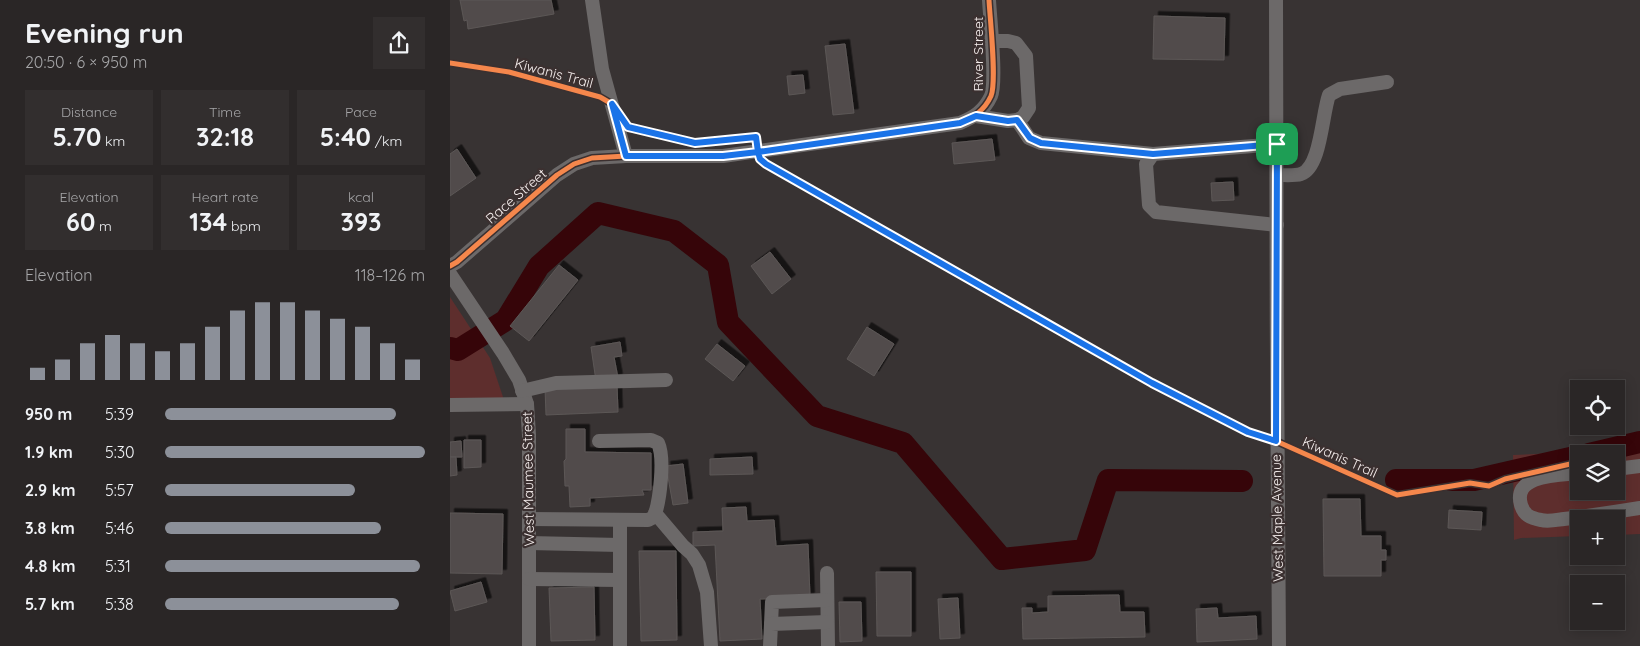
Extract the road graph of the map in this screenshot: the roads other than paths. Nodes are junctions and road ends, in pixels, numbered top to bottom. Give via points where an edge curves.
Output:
1 (592, 0) edge
2 (989, 0) edge
3 (1276, 0) edge
4 (991, 41) junction
5 (1387, 82) dead end
6 (981, 111) junction
7 (1017, 120) junction
8 (1277, 144) junction
9 (1153, 154) junction
10 (626, 156) junction
11 (1277, 175) junction
12 (1277, 225) junction
13 (450, 266) edge
14 (450, 274) edge
15 (666, 380) dead end
16 (525, 397) junction
17 (450, 405) edge
18 (599, 441) dead end
19 (1640, 466) edge
20 (1625, 468) edge
21 (1570, 474) edge
22 (1640, 508) edge
23 (655, 513) junction
24 (529, 519) junction
25 (620, 520) junction
26 (529, 543) junction
27 (620, 545) junction
28 (827, 573) dead end
29 (529, 579) junction
30 (620, 580) junction
31 (827, 600) junction
32 (827, 622) junction
33 (772, 624) junction
34 (529, 646) edge
35 (620, 646) edge
36 (711, 646) edge
37 (770, 646) edge
38 (828, 646) edge
39 (1279, 646) edge

1 - 10 street via 602,69
2 - 4 street, River Street
3 - 8 street, West Maple Avenue
4 - 6 street, River Street via 992,94
4 - 7 street via 1016,43 1026,56 1029,108
5 - 11 street via 1340,89 1329,95 1311,166 1300,174
6 - 7 street via 1008,121
6 - 10 street, Race Street via 960,123 723,156
7 - 9 street via 1030,138 1041,143
8 - 9 street
8 - 11 street, West Maple Avenue
9 - 12 street via 1146,164 1149,204 1156,212
10 - 13 street, Race Street via 592,158 574,164
11 - 12 street, West Maple Avenue
12 - 39 street, West Maple Avenue
14 - 16 street, West Maumee Street via 503,353
15 - 16 street via 556,383
16 - 17 street
16 - 24 street, West Maumee Street via 529,435
18 - 23 street via 651,440 658,443 661,449 661,484
19 - 20 street
21 - 22 street via 1528,482 1522,489 1520,501 1523,512 1530,518 1543,521
23 - 25 street via 648,520
23 - 36 street via 699,565 707,592
24 - 25 street
24 - 26 street, West Maumee Street
25 - 27 street
26 - 27 street
26 - 29 street, West Maumee Street
27 - 30 street
28 - 31 street
29 - 30 street
29 - 34 street, West Maumee Street
30 - 35 street
31 - 32 street
31 - 33 street via 772,602
32 - 33 street
32 - 38 street
33 - 37 street

